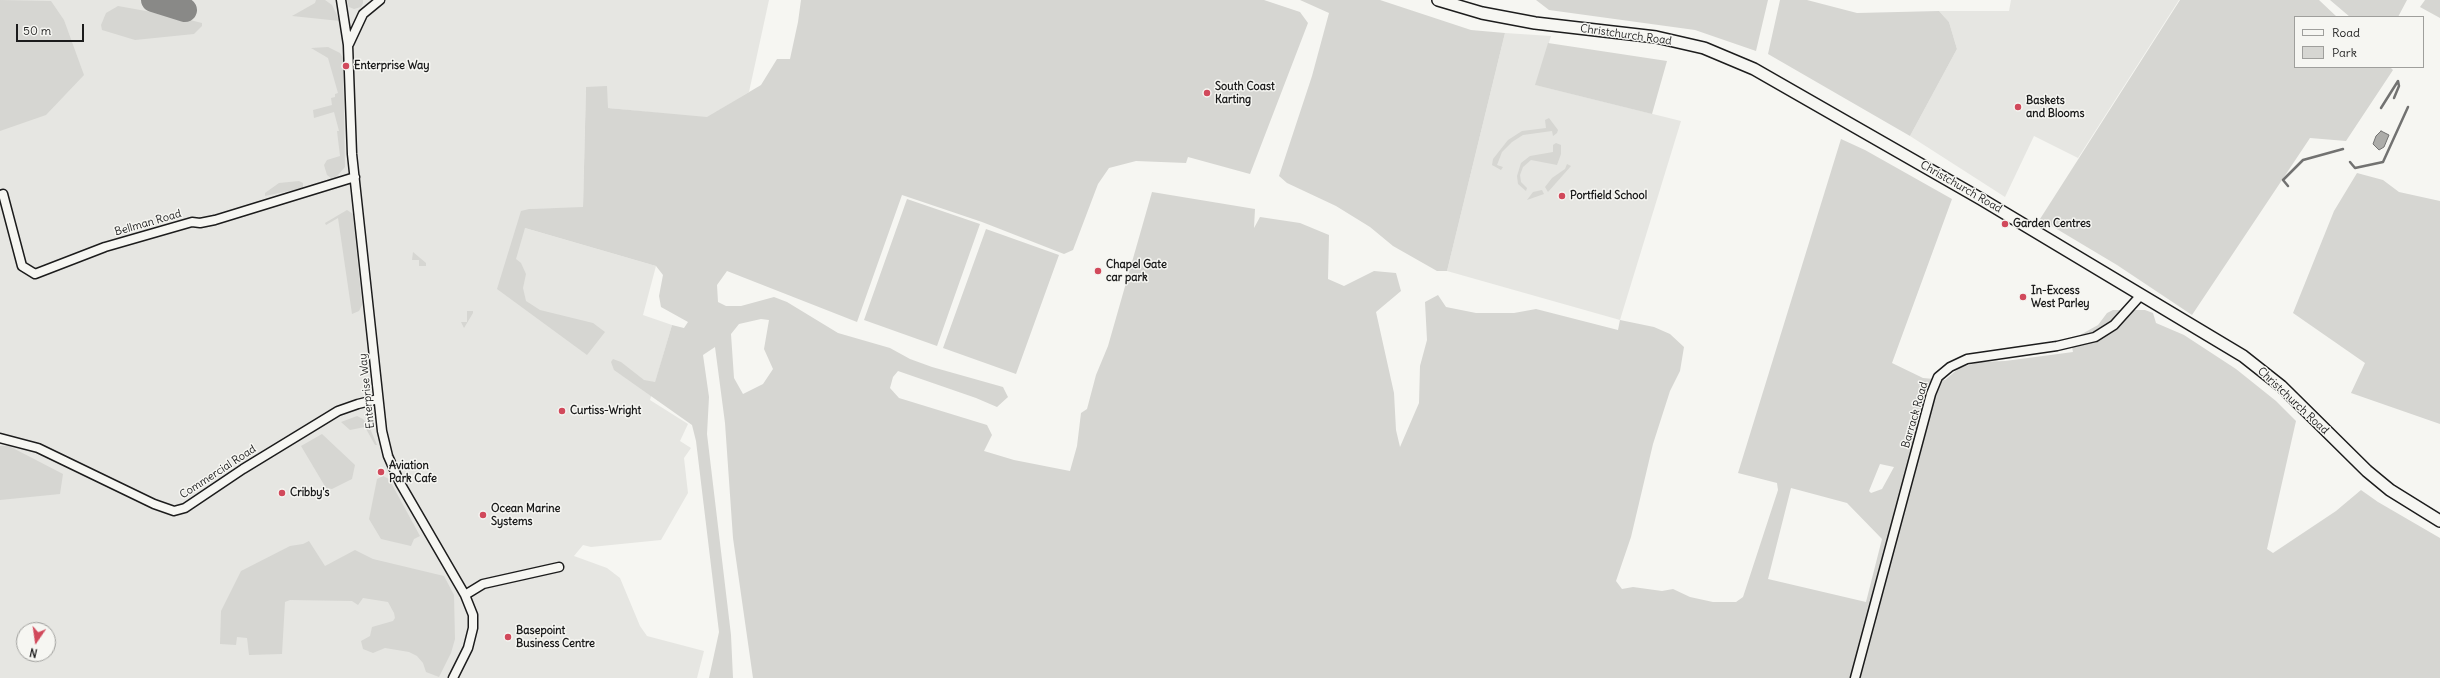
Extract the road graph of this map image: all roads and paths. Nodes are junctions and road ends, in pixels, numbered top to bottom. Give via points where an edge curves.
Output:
1 (341, 0) edge
2 (368, 0) edge
3 (380, 0) edge
4 (1438, 0) edge
5 (344, 11) junction
6 (365, 12) junction
7 (348, 45) junction
8 (355, 177) junction
9 (3, 194) dead end
10 (2141, 295) junction
11 (378, 399) junction
12 (0, 438) edge
13 (2440, 521) edge
14 (558, 567) dead end
15 (465, 595) junction
16 (453, 678) edge
17 (1855, 678) edge

1 - 5 street, Enterprise Way
2 - 6 street, Enterprise Way
3 - 6 street, Enterprise Way
4 - 10 main road, Christchurch Road via 1482,13 1535,23 1656,37 1704,48 1735,59 1818,104
5 - 6 street via 350,16
5 - 7 street, Enterprise Way
6 - 7 street, Enterprise Way
7 - 8 street, Enterprise Way via 349,114
8 - 9 street, Bellman Road via 215,220 192,222 105,247 34,274 22,266
8 - 11 street, Enterprise Way
10 - 13 main road, Christchurch Road via 2243,356 2281,386 2372,476
10 - 17 street, Barrack Road via 2114,325 2095,337 2057,346 1967,359 1950,367 1938,377 1931,394
11 - 12 street, Commercial Road via 338,411 185,508 174,511 154,504 38,448
11 - 15 street, Enterprise Way via 387,450 400,483
14 - 15 street via 483,584
15 - 16 street, Enterprise Way via 473,615 473,628 462,665

